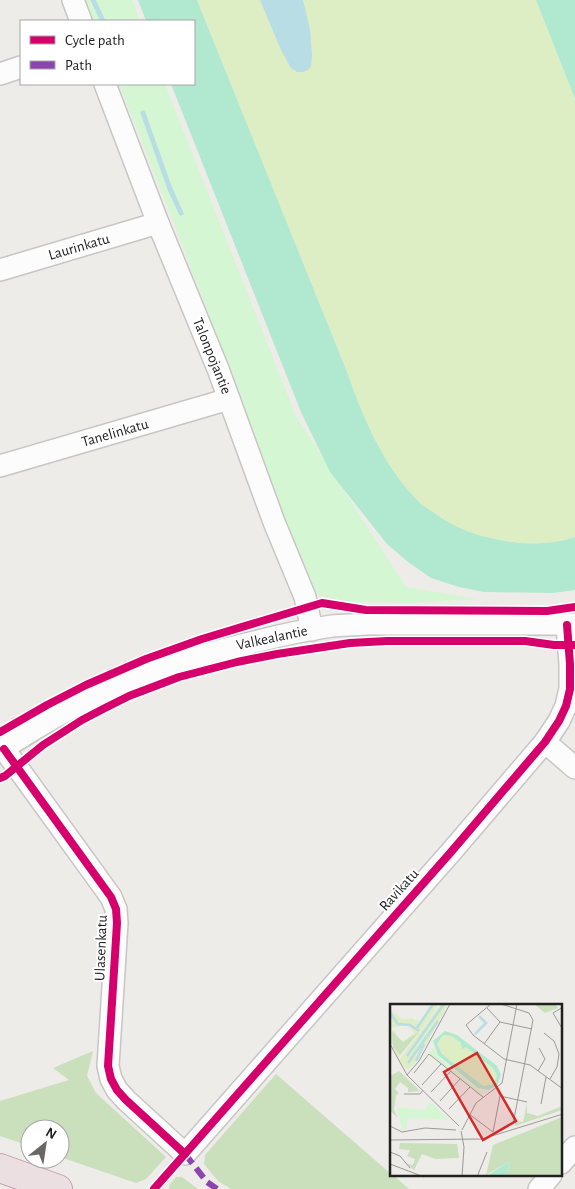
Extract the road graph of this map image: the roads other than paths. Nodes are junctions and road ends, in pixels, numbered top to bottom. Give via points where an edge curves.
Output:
1 (73, 0) edge
2 (81, 20) edge
3 (20, 67) edge
4 (0, 74) edge
5 (105, 85) edge
6 (158, 224) junction
7 (0, 270) edge
8 (229, 399) junction
9 (0, 466) edge
10 (571, 624) edge
11 (312, 630) junction
12 (545, 742) junction
13 (2, 750) edge
14 (575, 768) edge
15 (575, 1147) edge
16 (185, 1154) joint
17 (562, 1162) edge
18 (0, 1168) edge
19 (550, 1176) edge
20 (58, 1189) edge
21 (539, 1189) edge

1 - 2 street
3 - 4 street
5 - 6 street, Talonpojantie
6 - 7 street, Laurinkatu
6 - 8 street, Talonpojantie
8 - 9 street, Tanelinkatu
8 - 11 street, Talonpojantie via 305,596
10 - 11 street, Valkealantie via 366,624
10 - 12 street, Ravikatu via 570,689 559,721
11 - 13 street, Valkealantie via 219,650 124,682 69,709
12 - 14 street
12 - 16 street, Ravikatu
13 - 16 street, Ulasenkatu via 111,897 118,923 108,1066 111,1079 126,1100
15 - 17 street
18 - 20 highway
19 - 21 street

